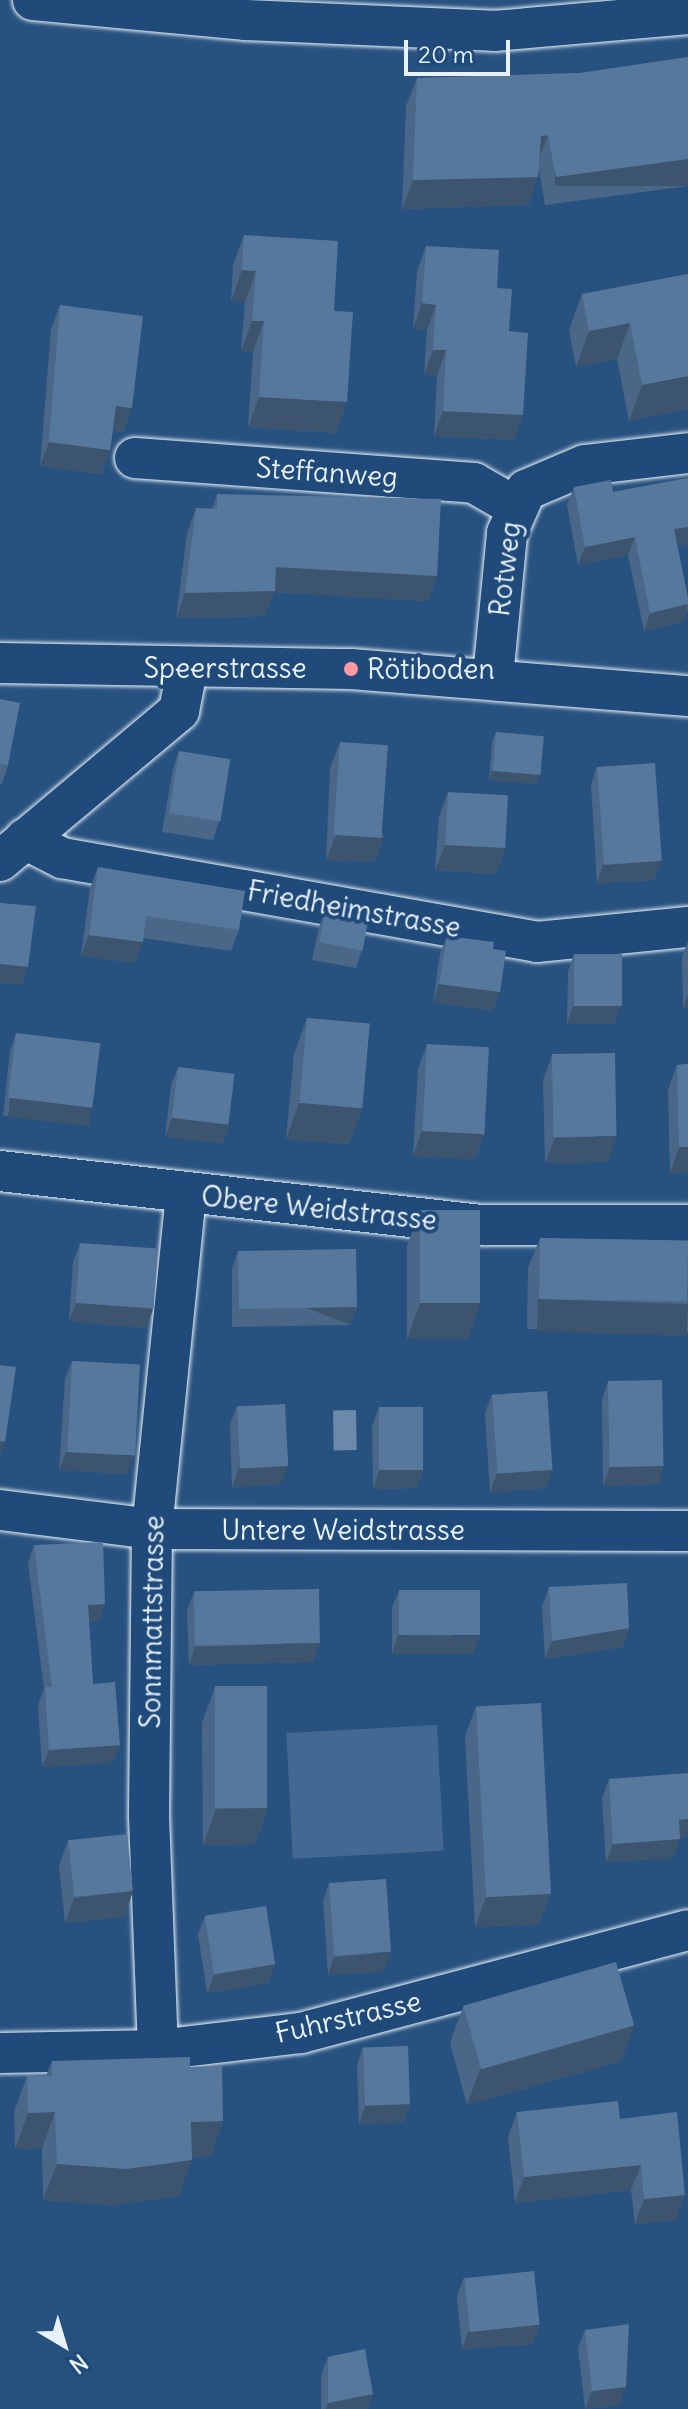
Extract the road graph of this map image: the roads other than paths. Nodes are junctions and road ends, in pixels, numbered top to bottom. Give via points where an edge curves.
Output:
1 (33, 0) edge
2 (178, 6) edge
3 (688, 14) edge
4 (688, 453) edge
5 (135, 458) dead end
6 (514, 506) junction
7 (0, 663) edge
8 (187, 670) junction
9 (493, 677) junction
10 (688, 696) edge
11 (12, 850) edge
12 (688, 927) edge
13 (0, 1171) edge
14 (186, 1195) junction
15 (688, 1225) edge
16 (0, 1510) edge
17 (152, 1529) junction
18 (688, 1531) edge
19 (688, 1930) edge
20 (158, 2050) junction
21 (0, 2053) edge

1 - 2 street
2 - 3 street via 494,31
4 - 6 street, Rotweg via 557,473
5 - 6 street, Steffanweg via 474,483
6 - 9 street, Rotweg
7 - 8 street, Speerstrasse
8 - 9 street, Speerstrasse
8 - 11 street via 179,711
9 - 10 street, Speerstrasse
11 - 12 street, Friedheimstrasse via 537,942
13 - 14 street, Obere Weidstrasse
14 - 15 street, Obere Weidstrasse via 483,1225
14 - 17 street, Sonnmattstrasse
16 - 17 street, Untere Weidstrasse
17 - 18 street, Untere Weidstrasse
17 - 20 street, Sonnmattstrasse via 149,1815
19 - 20 street, Fuhrstrasse via 301,2033
20 - 21 street, Fuhrstrasse

